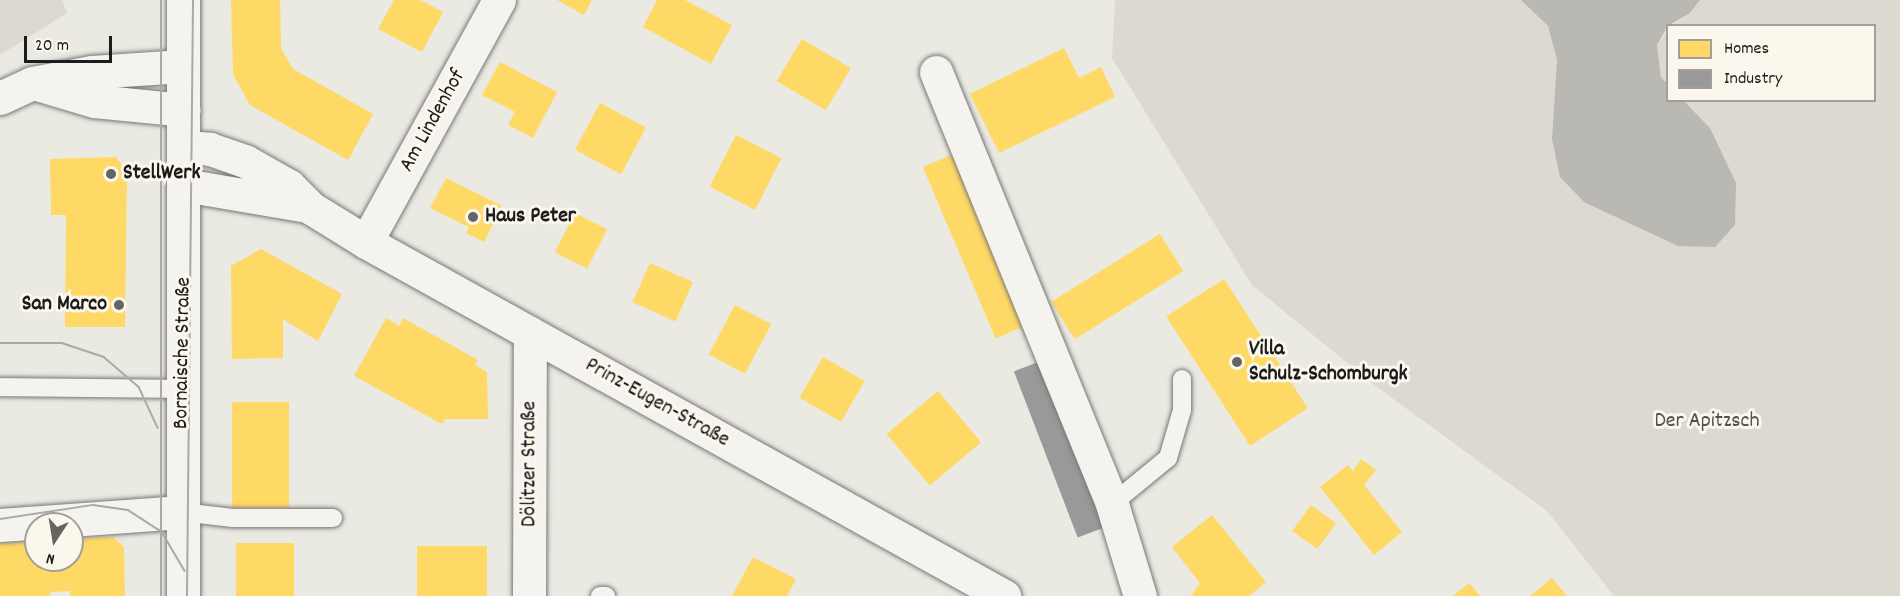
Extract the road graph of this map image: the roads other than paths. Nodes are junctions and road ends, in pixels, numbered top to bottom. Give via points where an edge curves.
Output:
1 (183, 0) edge
2 (499, 0) edge
3 (183, 66) junction
4 (936, 72) dead end
5 (32, 83) junction
6 (0, 98) edge
7 (184, 110) junction
8 (184, 147) junction
9 (184, 185) junction
10 (311, 208) junction
11 (366, 242) junction
12 (530, 333) junction
13 (1182, 379) dead end
14 (0, 387) edge
15 (183, 389) junction
16 (1112, 504) junction
17 (182, 512) junction
18 (333, 519) dead end
19 (0, 525) edge
20 (183, 596) edge
21 (529, 596) edge
22 (600, 596) edge
23 (606, 596) edge
24 (1004, 596) edge
25 (1140, 596) edge

1 - 3 street, Bornaische Straße
2 - 11 street, Am Lindenhof
3 - 5 street via 92,72
3 - 7 street, Bornaische Straße
4 - 16 street
5 - 6 street
5 - 7 street via 94,101
7 - 8 street, Bornaische Straße
8 - 9 street, Bornaische Straße
8 - 10 street, Prinz-Eugen-Straße via 210,149 245,161 289,186
9 - 10 street, Prinz-Eugen-Straße via 253,194
9 - 15 street, Bornaische Straße
10 - 11 street, Prinz-Eugen-Straße
11 - 12 street, Prinz-Eugen-Straße
12 - 21 street, Dölitzer Straße
12 - 24 street, Prinz-Eugen-Straße
13 - 16 lane via 1182,410 1168,458
14 - 15 lane
15 - 17 street, Bornaische Straße
16 - 25 street
17 - 18 lane via 233,518
17 - 19 street
17 - 20 street, Bornaische Straße
22 - 23 lane

